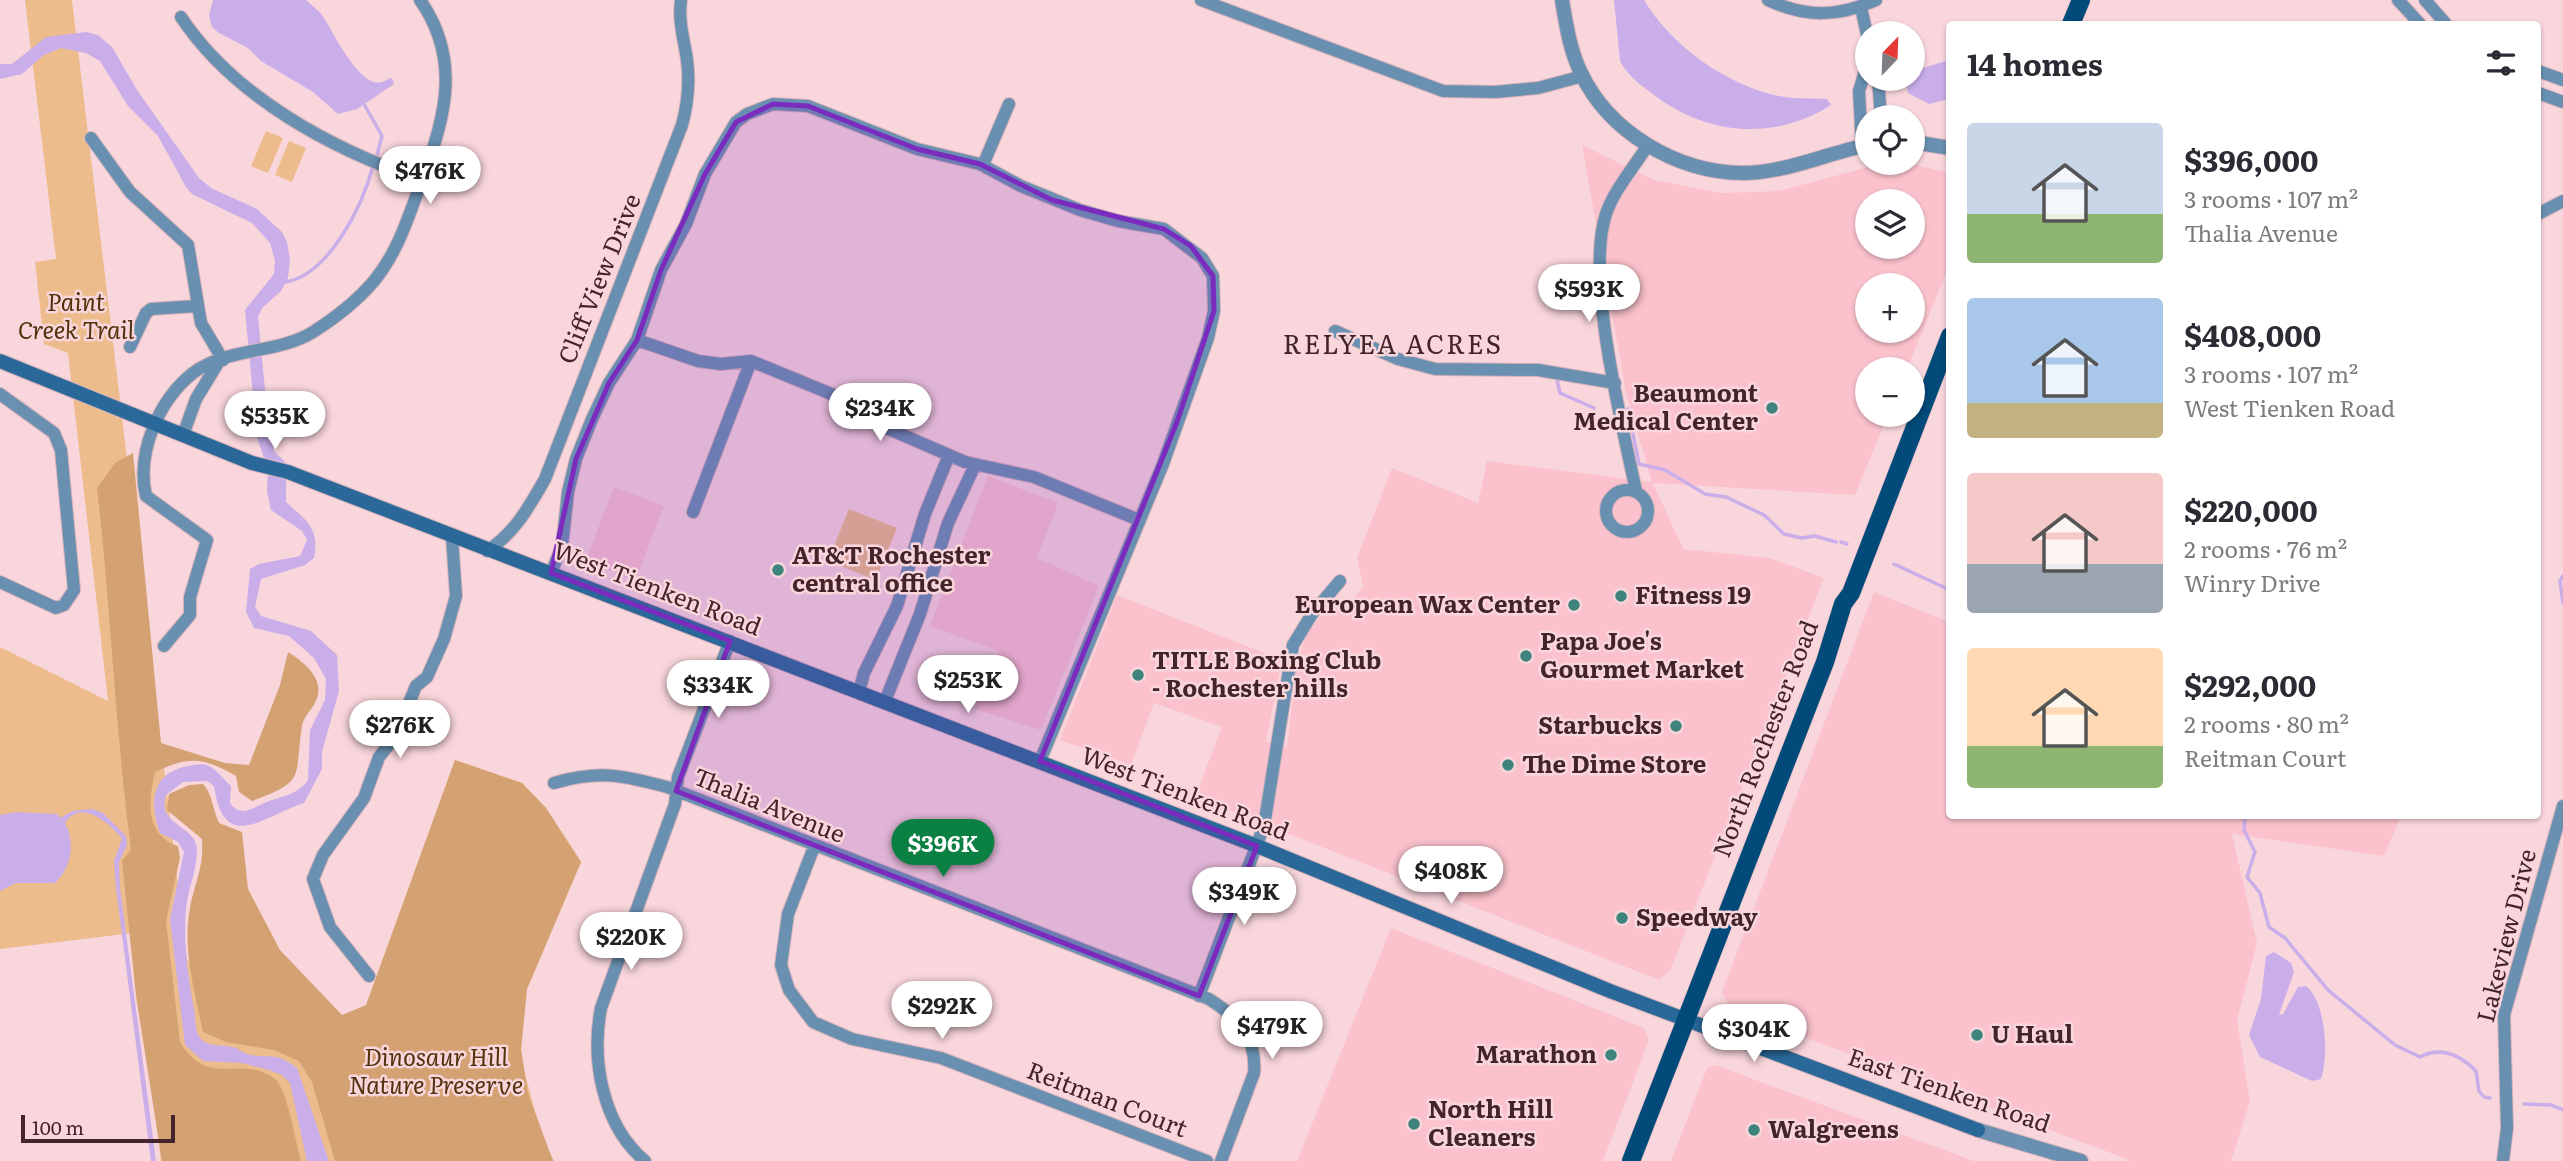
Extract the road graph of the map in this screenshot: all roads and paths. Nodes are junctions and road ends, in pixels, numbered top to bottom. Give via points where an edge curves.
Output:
1 (420, 0) edge
2 (681, 0) edge
3 (1201, 0) edge
4 (1562, 0) edge
5 (1768, 0) edge
6 (1876, 0) edge
7 (2081, 0) edge
8 (2398, 0) edge
9 (2425, 0) edge
10 (1861, 6) junction
11 (181, 18) dead end
12 (1864, 21) edge
13 (2072, 21) edge
14 (2417, 21) edge
15 (2441, 21) edge
16 (2541, 72) edge
17 (1583, 76) junction
18 (2563, 80) edge
19 (2541, 94) edge
20 (2563, 102) edge
21 (1009, 104) dead end
22 (91, 138) dead end
23 (1925, 144) edge
24 (1648, 145) junction
25 (1946, 147) edge
26 (1855, 149) edge
27 (983, 165) junction
28 (422, 180) junction
29 (2563, 201) edge
30 (2541, 212) edge
31 (197, 306) junction
32 (1335, 331) dead end
33 (637, 340) junction
34 (1946, 346) edge
35 (130, 347) dead end
36 (221, 361) junction
37 (751, 361) junction
38 (2, 366) edge
39 (1615, 383) junction
40 (0, 394) edge
41 (155, 424) junction
42 (183, 435) junction
43 (949, 455) junction
44 (975, 465) junction
45 (1631, 469) junction
46 (1620, 490) junction
47 (1636, 491) junction
48 (693, 512) dead end
49 (1139, 520) junction
50 (452, 537) junction
51 (487, 551) junction
52 (551, 573) junction
53 (1340, 581) dead end
54 (0, 582) edge
55 (730, 641) junction
56 (164, 646) dead end
57 (859, 692) junction
58 (885, 701) junction
59 (1040, 761) junction
60 (554, 783) dead end
61 (676, 791) junction
62 (2563, 806) edge
63 (1257, 846) junction
64 (814, 847) junction
65 (369, 976) dead end
66 (1199, 996) junction
67 (1685, 1020) junction
68 (1979, 1130) joint
69 (639, 1159) edge
70 (1207, 1161) edge
71 (1222, 1161) edge
72 (1631, 1161) edge
73 (2081, 1161) edge
74 (2503, 1161) edge

1 - 28 street via 436,28 446,71 441,129
2 - 51 street, Cliff View Drive via 689,75 682,125 544,479 523,517 504,540
3 - 17 street via 1443,91 1538,88
4 - 17 street
5 - 10 street via 1819,15
6 - 10 street
7 - 13 main road
8 - 14 street
9 - 15 street
10 - 12 street
11 - 28 street via 200,46 255,94 335,143
16 - 18 street
17 - 24 street via 1595,98
19 - 20 street
21 - 27 street
22 - 31 street via 130,192 188,245
23 - 25 street
24 - 26 street via 1689,165 1742,173 1788,168
24 - 39 street via 1613,200 1602,230 1600,280
27 - 33 street via 895,141 808,106 773,104 747,114 736,122 705,174 686,224 661,270
27 - 49 street via 1071,207 1164,229 1191,246 1213,276 1214,311 1208,338
28 - 36 street via 391,258 354,301 309,334
29 - 30 street
31 - 35 street via 151,309
31 - 36 street
32 - 39 street via 1388,355 1435,369 1538,370
33 - 37 street via 698,361
33 - 52 street via 609,383 576,459 562,546
34 - 67 main road, North Rochester Road
36 - 41 street via 195,371 174,392
36 - 42 street via 196,399
37 - 43 street via 851,402 868,420
37 - 48 street
38 - 41 main road, West Tienken Road
39 - 45 street
40 - 54 street via 54,433 61,450 74,590 64,605 56,608
41 - 42 main road, West Tienken Road
41 - 56 street via 147,452 146,496 207,540 190,597 190,615
42 - 50 main road, West Tienken Road
43 - 44 street
43 - 57 street via 897,606
44 - 49 street via 1034,477
44 - 58 street via 948,523 920,614
45 - 46 street
45 - 47 street
46 - 47 street
46 - 47 street via 1609,499 1606,513 1611,526 1623,532 1641,527 1648,516 1646,501
49 - 59 street
50 - 51 main road, West Tienken Road
50 - 65 street via 456,596 444,639 427,677 416,687 395,737 379,757 360,807 323,855 313,878 330,928
51 - 52 main road, West Tienken Road
52 - 55 main road, West Tienken Road
53 - 63 street via 1293,645 1272,793
55 - 57 main road, West Tienken Road
55 - 61 street
57 - 58 main road, West Tienken Road
58 - 59 main road, West Tienken Road
59 - 63 main road, West Tienken Road
60 - 61 street, Thalia Avenue via 585,774 615,774
61 - 64 street, Thalia Avenue
61 - 69 street via 601,1008 596,1036 601,1084
62 - 74 street, Lakeview Drive via 2504,1014 2507,1128
63 - 66 street
63 - 67 main road, West Tienken Road
64 - 66 street, Thalia Avenue
64 - 70 street, Reitman Court via 788,914 781,965 789,990 813,1022 852,1039 941,1058
66 - 71 street, Thalia Avenue via 1222,1007 1247,1031 1255,1057 1254,1073
67 - 68 main road, East Tienken Road
67 - 72 main road, North Rochester Road
68 - 73 street, East Tienken Road

